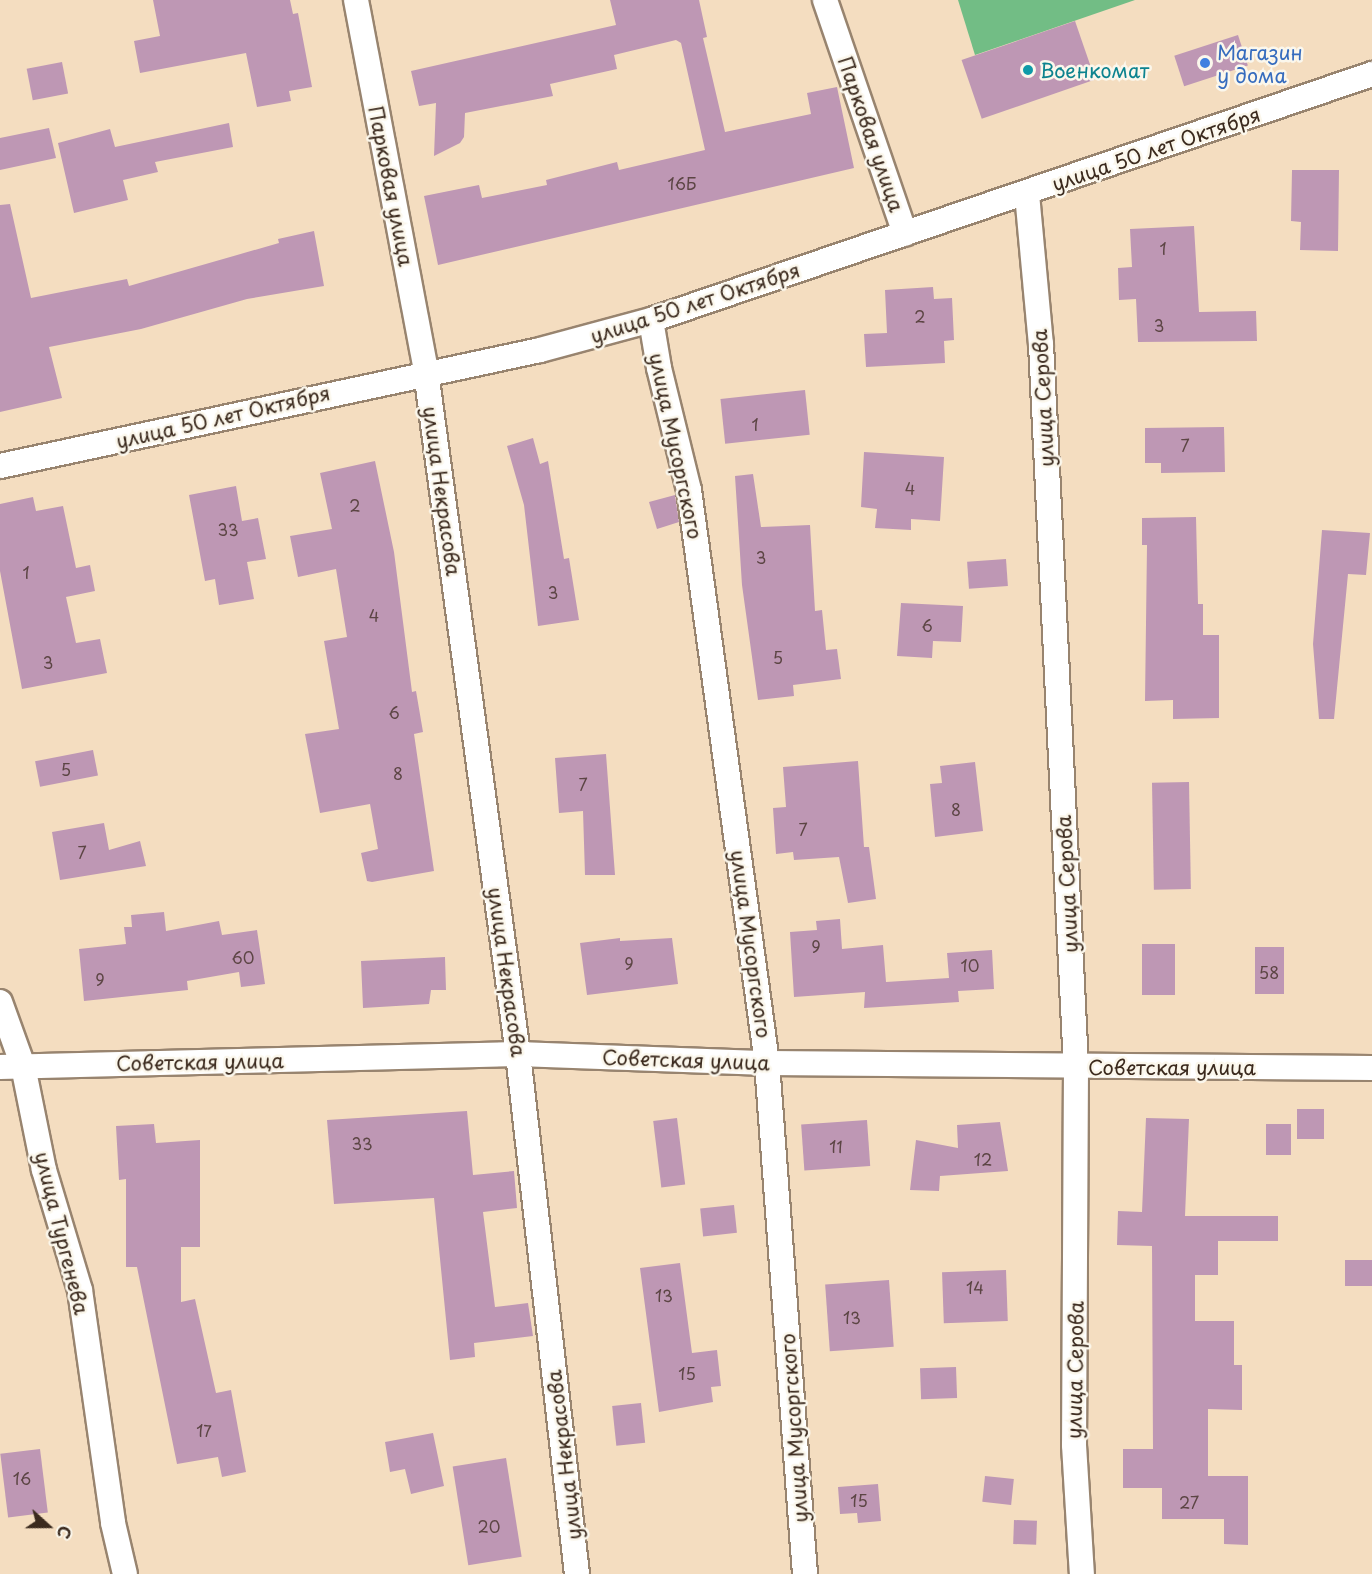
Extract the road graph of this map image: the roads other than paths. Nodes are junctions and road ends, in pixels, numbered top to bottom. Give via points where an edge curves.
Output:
1 (356, 0) edge
2 (825, 0) edge
3 (1372, 74) edge
4 (1027, 194) junction
5 (905, 234) junction
6 (651, 320) junction
7 (426, 372) junction
8 (0, 466) edge
9 (0, 1002) edge
10 (518, 1054) junction
11 (767, 1063) junction
12 (11, 1066) edge
13 (1076, 1067) junction
14 (1372, 1068) edge
15 (125, 1574) edge
16 (577, 1574) edge
17 (805, 1574) edge
18 (1082, 1574) edge

1 - 7 street, Парковая улица
2 - 5 street, Парковая улица
3 - 4 street, улица 50 лет Октября
4 - 5 street, улица 50 лет Октября
4 - 13 street, улица Серова via 1041,344
5 - 6 street, улица 50 лет Октября
6 - 7 street, улица 50 лет Октября via 540,350
6 - 11 street, улица Мусоргского via 689,490
7 - 8 street, улица 50 лет Октября
7 - 10 street, улица Некрасова
9 - 12 street, улица Тургенева
10 - 11 street, Советская улица
10 - 12 street, Советская улица
10 - 16 street, улица Некрасова
11 - 13 street, Советская улица
11 - 17 street, улица Мусоргского
12 - 15 street, улица Тургенева via 80,1290 113,1522
13 - 14 street, Советская улица
13 - 18 street, улица Серова via 1074,1445

